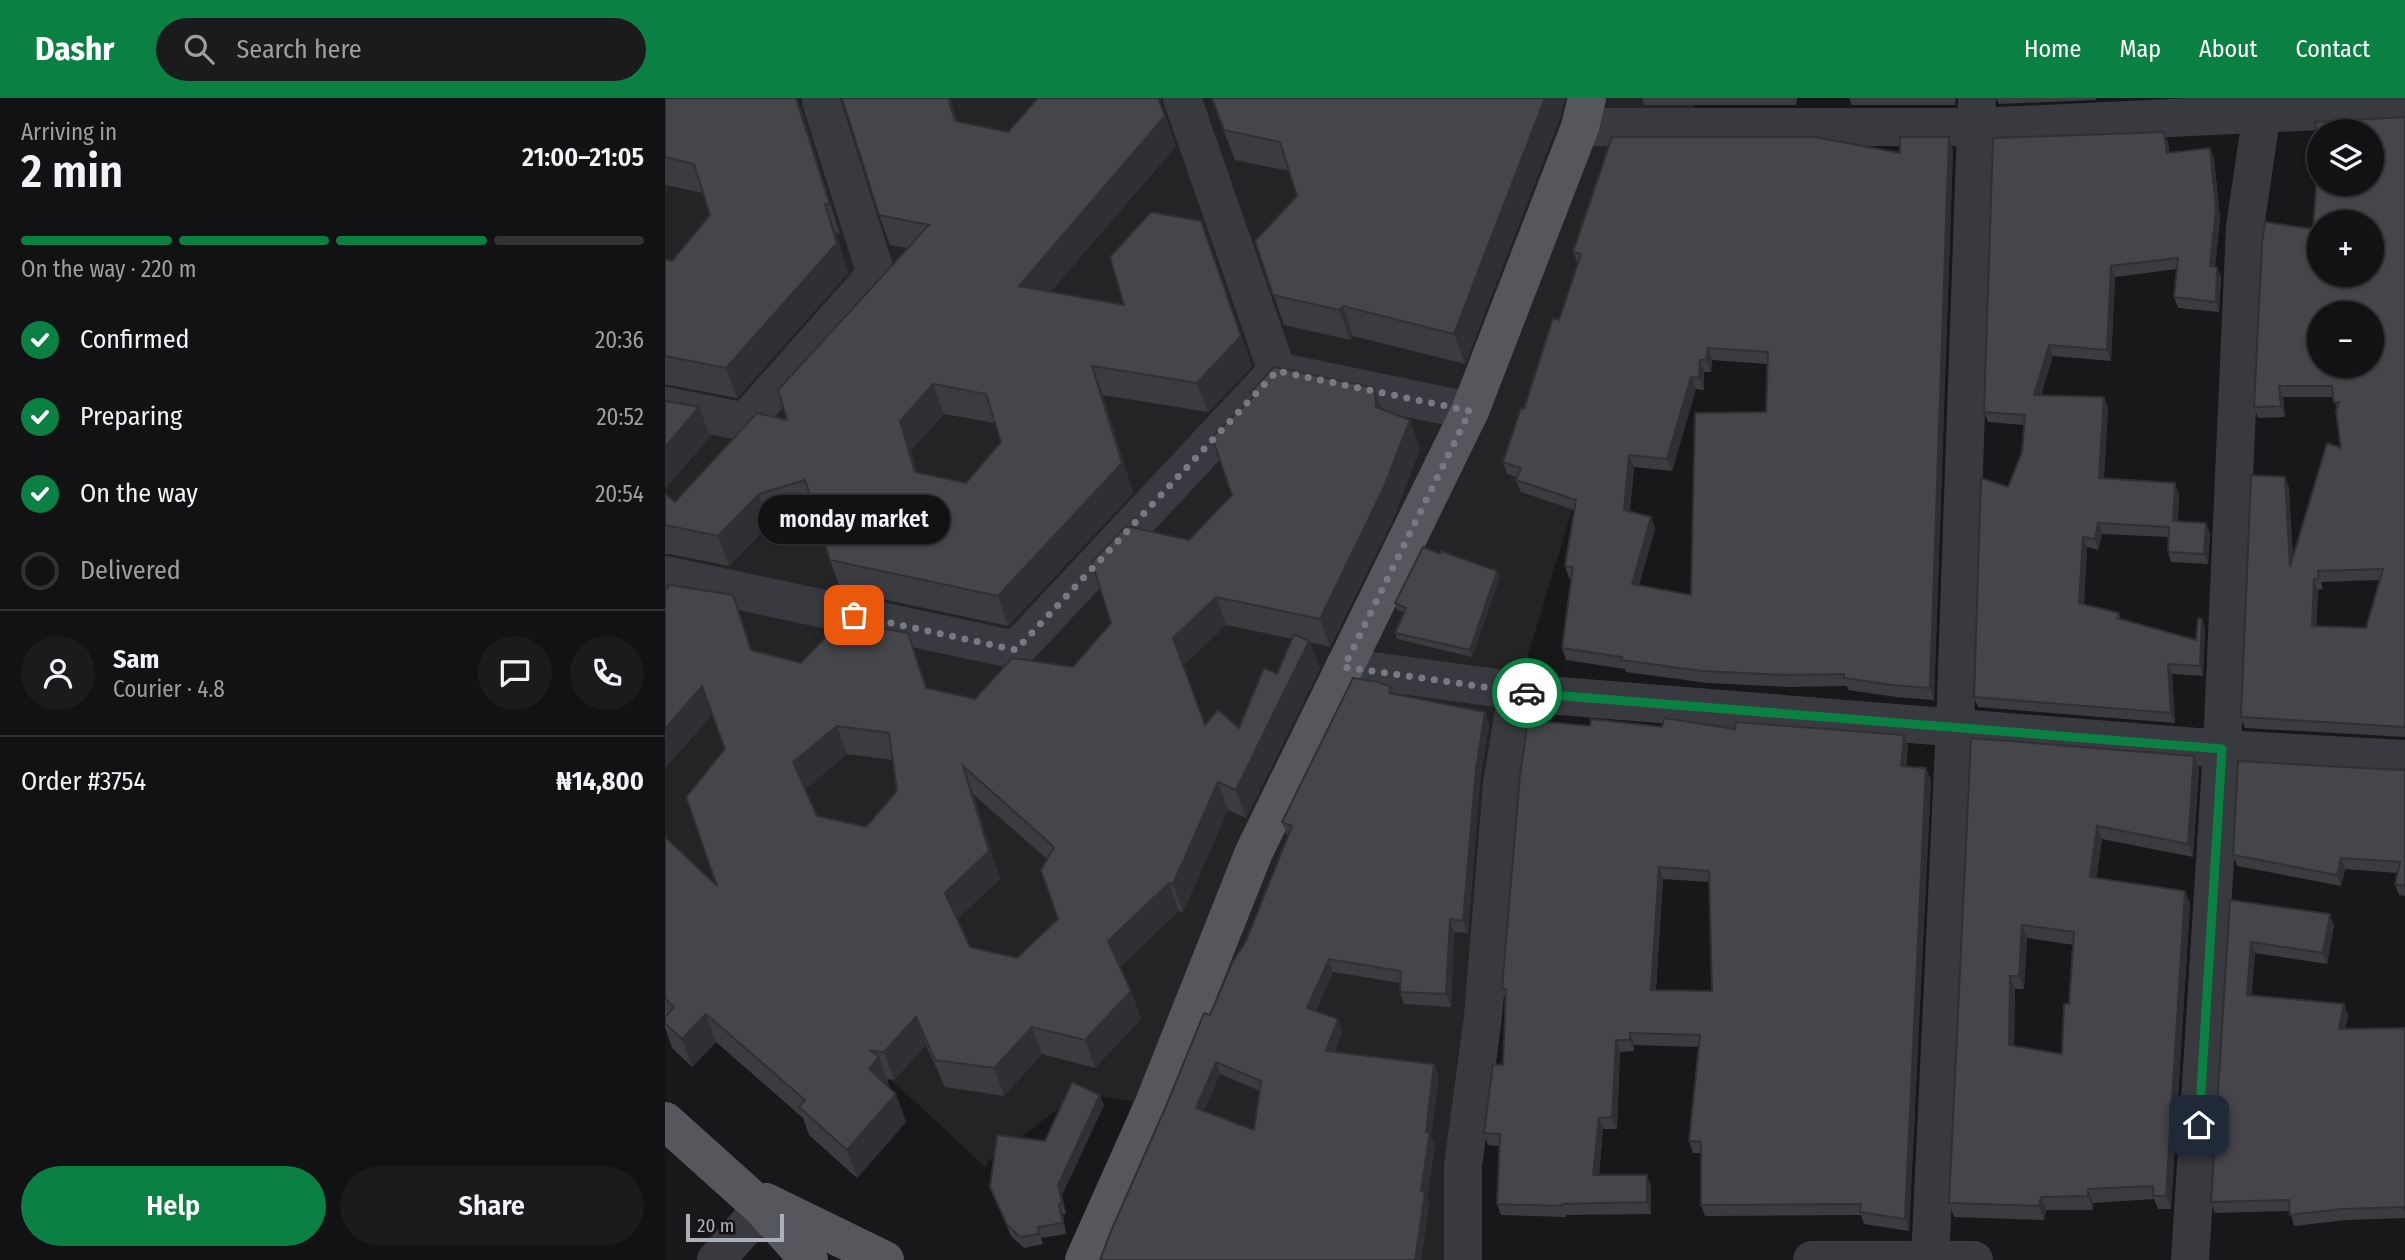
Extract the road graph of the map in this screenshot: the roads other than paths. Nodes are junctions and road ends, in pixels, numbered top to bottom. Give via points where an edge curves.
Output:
1 (1182, 98) edge
2 (821, 101) dead end
3 (2402, 104) edge
4 (1977, 112) edge
5 (2262, 112) junction
6 (1584, 113) edge
7 (1277, 371) junction
8 (665, 406) edge
9 (1470, 411) junction
10 (665, 575) edge
11 (1344, 667) junction
12 (1517, 692) junction
13 (1955, 726) junction
14 (2222, 749) junction
15 (2405, 759) edge
16 (665, 1121) edge
17 (753, 1200) junction
18 (716, 1260) edge
19 (809, 1260) edge
20 (885, 1260) edge
21 (1084, 1260) edge
22 (1463, 1260) edge
23 (1812, 1260) edge
24 (1930, 1260) edge
25 (1974, 1260) edge
26 (2190, 1260) edge

1 - 7 street
2 - 8 street via 876,274 745,422
3 - 5 street
4 - 5 street
4 - 6 street
4 - 13 street
5 - 14 street via 2245,227
6 - 9 main road
7 - 9 street
7 - 10 street via 1016,650
9 - 11 main road
11 - 12 street
11 - 21 main road via 1254,852 1152,1108
12 - 13 street
12 - 22 street via 1502,784 1483,1017 1463,1166
13 - 14 street
13 - 24 street
14 - 15 street
14 - 26 street
16 - 17 main road
17 - 18 street
17 - 19 main road
17 - 20 main road
23 - 24 street
24 - 25 street

